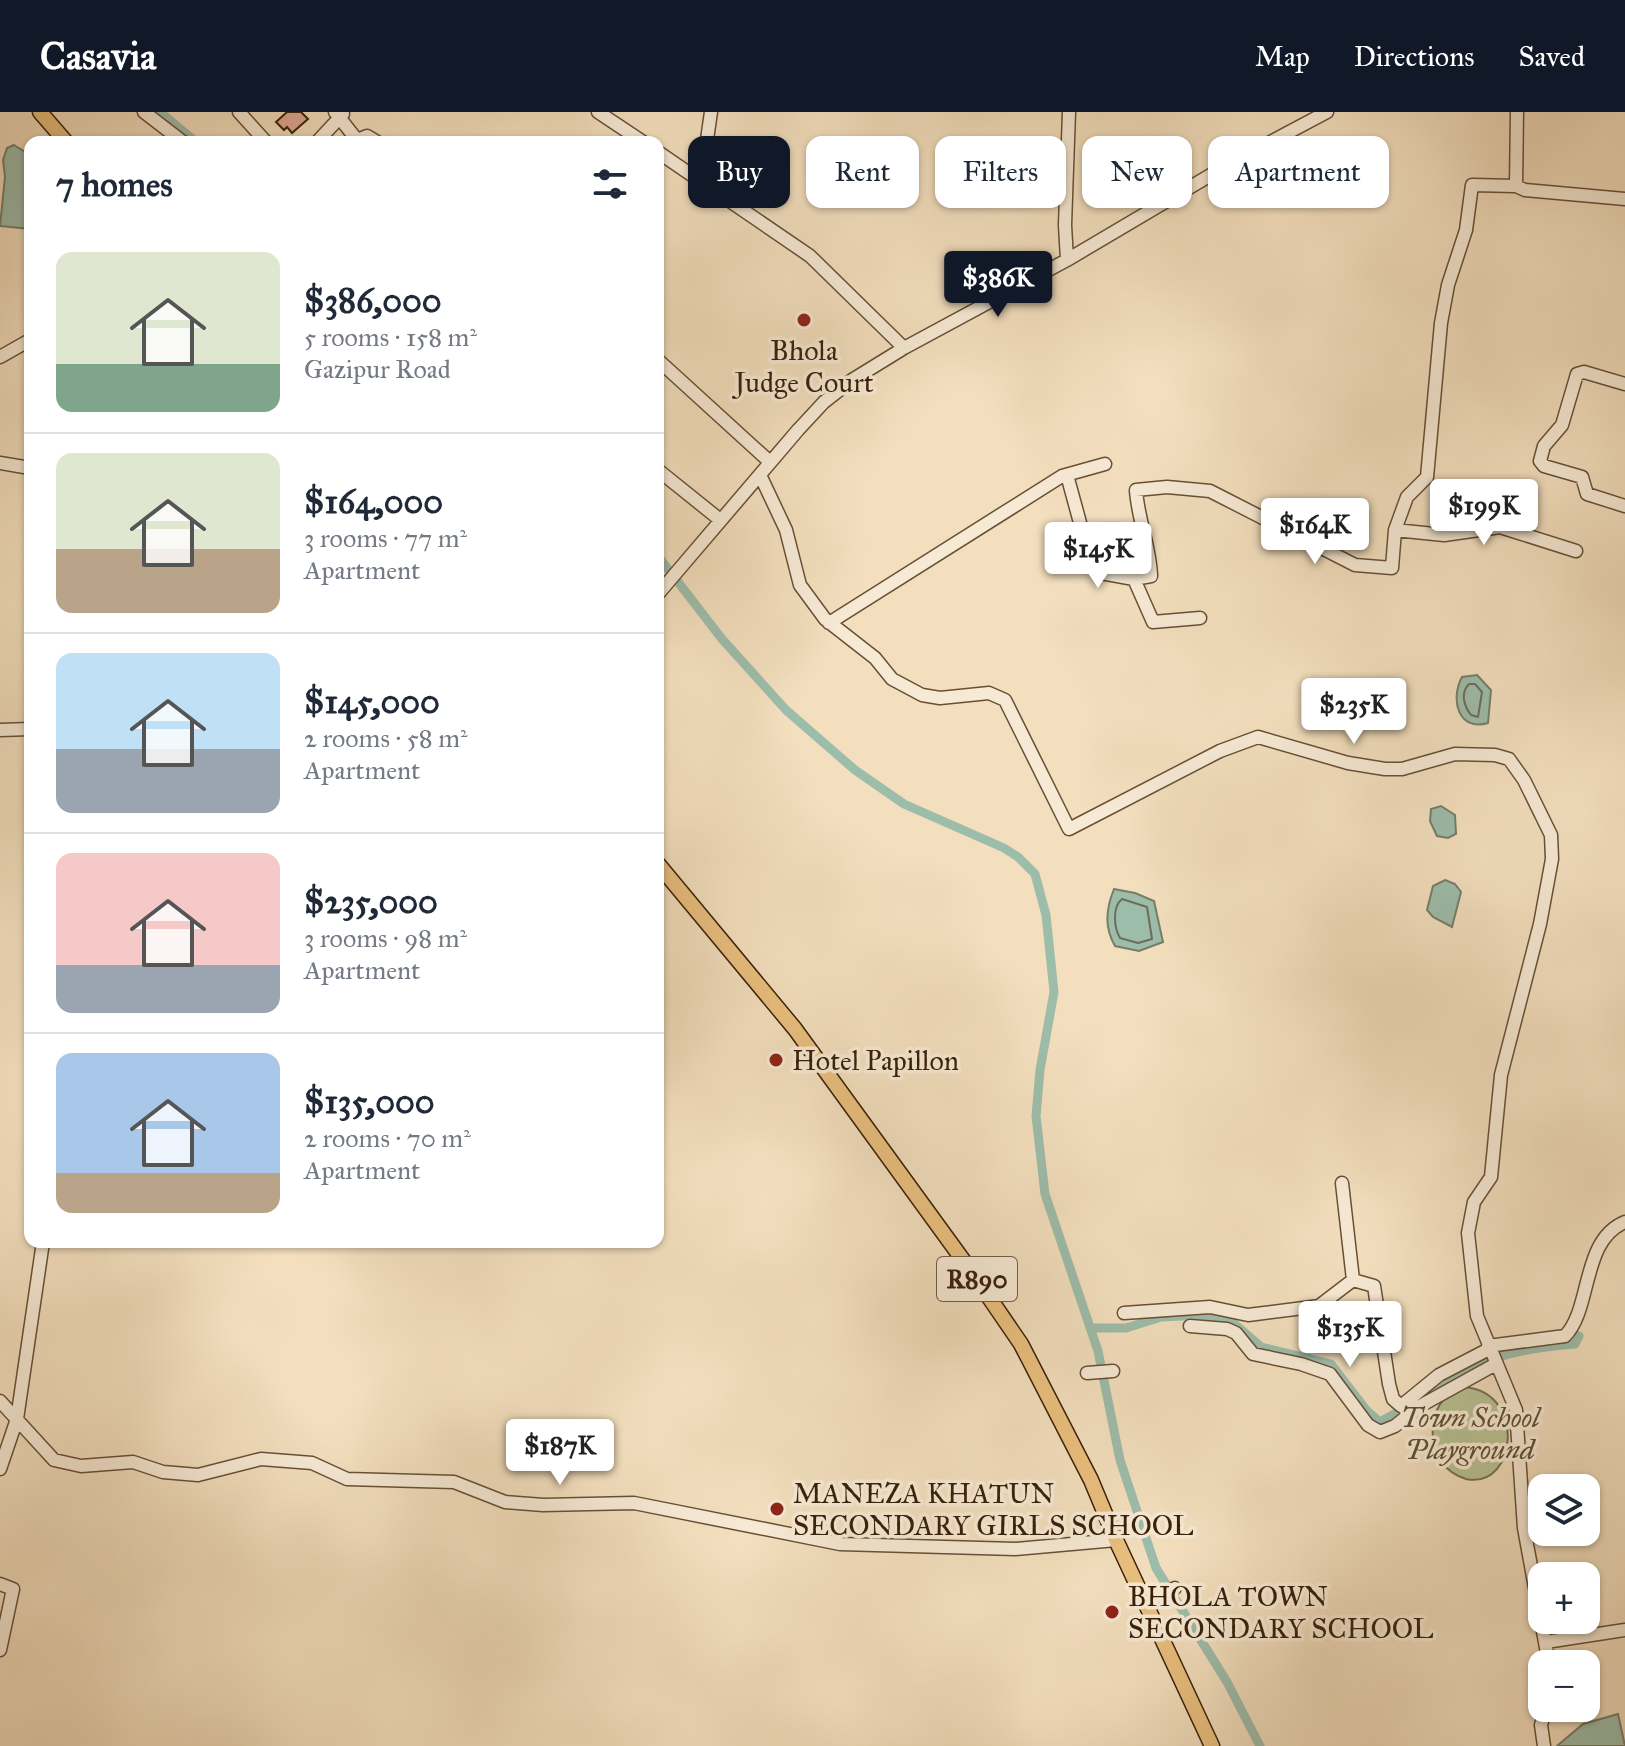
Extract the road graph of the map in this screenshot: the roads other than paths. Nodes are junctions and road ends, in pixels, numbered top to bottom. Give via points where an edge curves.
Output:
1 (40, 112) edge
2 (144, 112) edge
3 (239, 112) edge
4 (598, 112) edge
5 (711, 112) edge
6 (1069, 112) edge
7 (1327, 112) edge
8 (1517, 112) edge
9 (340, 114) edge
10 (61, 136) edge
11 (175, 136) edge
12 (261, 136) edge
13 (322, 136) edge
14 (354, 136) edge
15 (634, 136) edge
16 (708, 136) edge
17 (664, 156) edge
18 (688, 172) edge
19 (1516, 186) junction
20 (1625, 199) edge
21 (740, 208) edge
22 (1067, 260) junction
23 (24, 343) edge
24 (904, 348) junction
25 (0, 357) edge
26 (664, 365) edge
27 (1625, 384) edge
28 (770, 462) junction
29 (0, 463) edge
30 (1105, 464) dead end
31 (24, 467) edge
32 (664, 475) edge
33 (1067, 475) junction
34 (761, 477) junction
35 (1625, 506) edge
36 (719, 519) junction
37 (1395, 530) junction
38 (1576, 551) dead end
39 (664, 577) edge
40 (1134, 579) junction
41 (668, 582) junction
42 (664, 587) edge
43 (1200, 618) dead end
44 (829, 623) junction
45 (24, 729) edge
46 (0, 730) edge
47 (664, 871) edge
48 (1342, 1183) dead end
49 (1625, 1222) edge
50 (42, 1248) edge
51 (1353, 1280) junction
52 (1124, 1313) dead end
53 (1190, 1326) dead end
54 (1489, 1349) junction
55 (1496, 1365) junction
56 (1113, 1371) dead end
57 (1087, 1373) dead end
58 (0, 1401) edge
59 (17, 1419) junction
60 (0, 1469) edge
61 (1116, 1540) junction
62 (0, 1584) edge
63 (1175, 1588) dead end
64 (1150, 1601) junction
65 (1625, 1630) edge
66 (1546, 1642) junction
67 (0, 1650) edge
68 (1547, 1650) edge
69 (1542, 1722) edge
70 (1212, 1746) edge
71 (1544, 1746) edge

1 - 10 main road
2 - 11 street
3 - 12 street
4 - 15 street
5 - 16 street
6 - 22 street
7 - 22 street
8 - 19 street
9 - 13 street
9 - 14 street
17 - 18 street
19 - 20 street
19 - 37 street via 1472,185 1466,230 1441,323 1427,477 1407,497
21 - 24 street via 810,256
22 - 24 street
23 - 25 street
24 - 28 street via 824,402
26 - 28 street
27 - 35 street via 1577,374 1562,425 1544,446 1540,461 1582,477 1587,494
28 - 34 street
29 - 31 street
30 - 33 street
32 - 36 street
33 - 40 street via 1088,552 1101,573
33 - 44 street
34 - 36 street
34 - 44 street via 786,530 800,585
36 - 41 street
37 - 38 street via 1444,535 1500,527
37 - 40 street via 1392,568 1355,565 1210,491 1136,490 1151,576
39 - 41 street
40 - 43 street via 1153,622
41 - 42 street
44 - 54 street via 875,658 892,679 922,695 989,693 1005,700 1069,829 1220,751 1258,737 1385,769 1455,754 1509,759 1551,835 1552,859 1501,1075 1491,1177 1474,1202 1468,1233 1477,1316
45 - 46 street
47 - 61 main road, R890 via 795,1029 971,1271 1042,1381
48 - 51 street
49 - 54 street via 1603,1243 1565,1336
50 - 59 street
51 - 52 street via 1319,1306 1248,1315 1210,1307
51 - 54 street via 1374,1286 1389,1384 1401,1406 1439,1375
53 - 55 street via 1227,1329 1253,1354 1330,1374 1368,1425 1380,1432
54 - 55 street
55 - 66 street via 1516,1410 1524,1528
56 - 57 street
58 - 59 street
59 - 60 street
59 - 61 street via 54,1460 81,1466 133,1462 198,1475 261,1459 312,1463 347,1479 454,1482 505,1502 634,1503 840,1544 1015,1549
61 - 64 main road, R890
62 - 67 street via 13,1589
63 - 64 street
64 - 70 main road, R890
65 - 66 street
66 - 68 street
69 - 71 street

